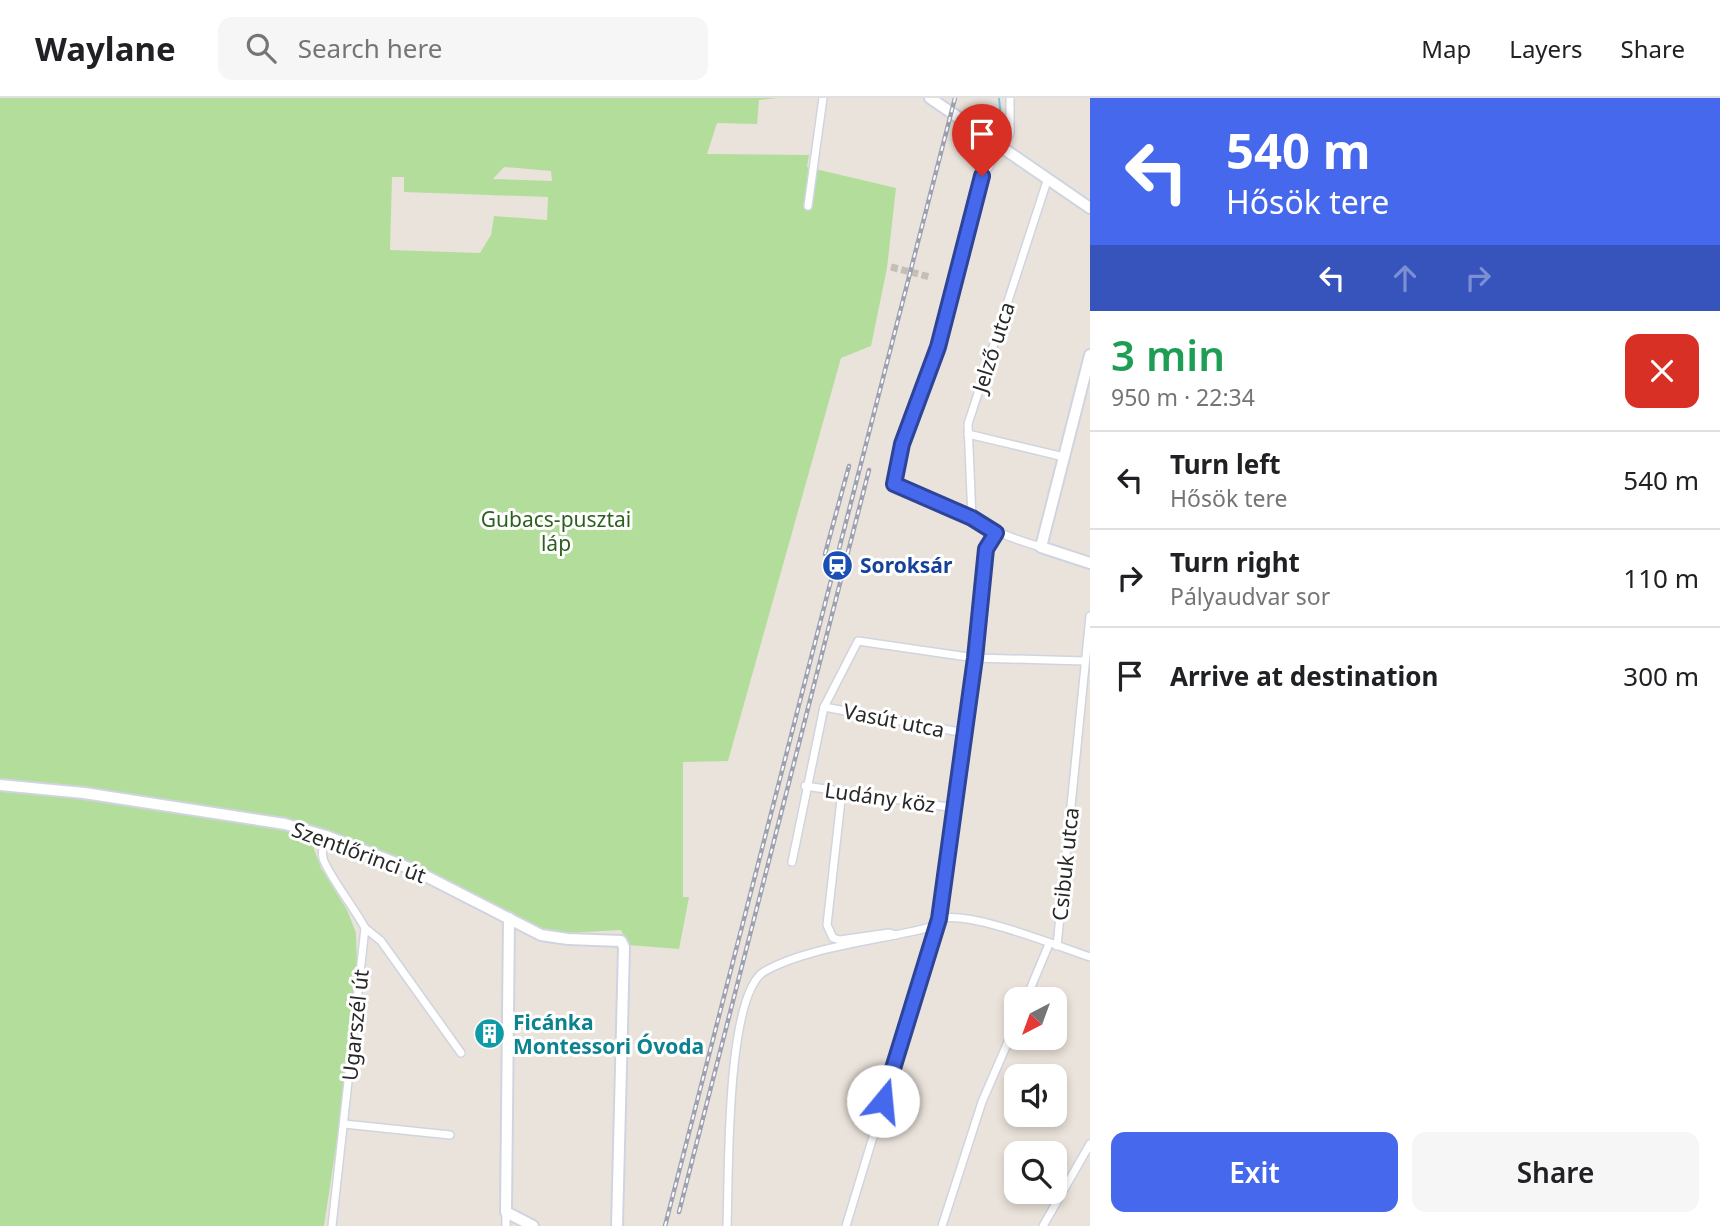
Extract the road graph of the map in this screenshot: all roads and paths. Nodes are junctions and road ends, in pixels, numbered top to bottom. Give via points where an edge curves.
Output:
1 (823, 98) edge
2 (930, 98) edge
3 (1010, 98) edge
4 (1003, 149) junction
5 (1048, 181) junction
6 (1089, 204) edge
7 (808, 206) dead end
8 (1090, 355) edge
9 (968, 434) junction
10 (1064, 457) junction
11 (972, 518) junction
12 (996, 533) junction
13 (1041, 547) junction
14 (1090, 563) edge
15 (1090, 616) edge
16 (975, 658) junction
17 (1085, 661) junction
18 (824, 707) junction
19 (965, 733) junction
20 (0, 785) edge
21 (805, 786) junction
22 (842, 792) junction
23 (955, 808) junction
24 (326, 836) junction
25 (792, 862) dead end
26 (509, 918) junction
27 (937, 923) junction
28 (365, 928) junction
29 (898, 936) junction
30 (1053, 945) junction
31 (1090, 957) edge
32 (1032, 987) edge
33 (1004, 1050) edge
34 (461, 1054) dead end
35 (344, 1124) junction
36 (450, 1135) dead end
37 (1090, 1144) edge
38 (506, 1212) junction
39 (332, 1226) edge
40 (506, 1226) edge
41 (533, 1226) edge
42 (617, 1226) edge
43 (727, 1226) edge
44 (846, 1226) edge
45 (942, 1226) edge
46 (1043, 1226) edge

1 - 7 street
2 - 4 main road
3 - 4 street via 1010,133
4 - 5 main road
4 - 11 street via 982,176 938,347 902,444 894,484
5 - 6 main road
5 - 9 street, Jelző utca
8 - 10 main road
9 - 10 street
9 - 11 street, Jelző utca
10 - 13 main road
11 - 12 street
12 - 13 street
12 - 16 street via 986,549
13 - 14 main road
15 - 17 street, Csibuk utca
16 - 17 street
16 - 18 street via 858,641
16 - 19 street
17 - 30 street, Csibuk utca
18 - 19 street, Vasút utca
18 - 21 street
19 - 23 street
20 - 24 main road, Szentlőrinci út via 217,812
21 - 22 street, Ludány köz
21 - 25 street
22 - 23 street, Ludány köz
22 - 29 street via 829,932 840,940 889,933
23 - 27 street
24 - 26 main road, Szentlőrinci út via 414,870
24 - 28 street via 325,865
26 - 38 main road
26 - 42 main road, Szentlőrinci út via 541,935 621,941 624,947
27 - 29 street
27 - 30 street via 951,915
27 - 44 street
28 - 34 street via 381,941
28 - 35 street, Ugarszél út
29 - 43 street via 822,950 754,980 733,1057
30 - 31 street
30 - 32 street, Csibuk utca
33 - 45 street via 982,1102
35 - 36 street
35 - 39 street, Ugarszél út
37 - 46 street
38 - 40 street
38 - 41 main road

